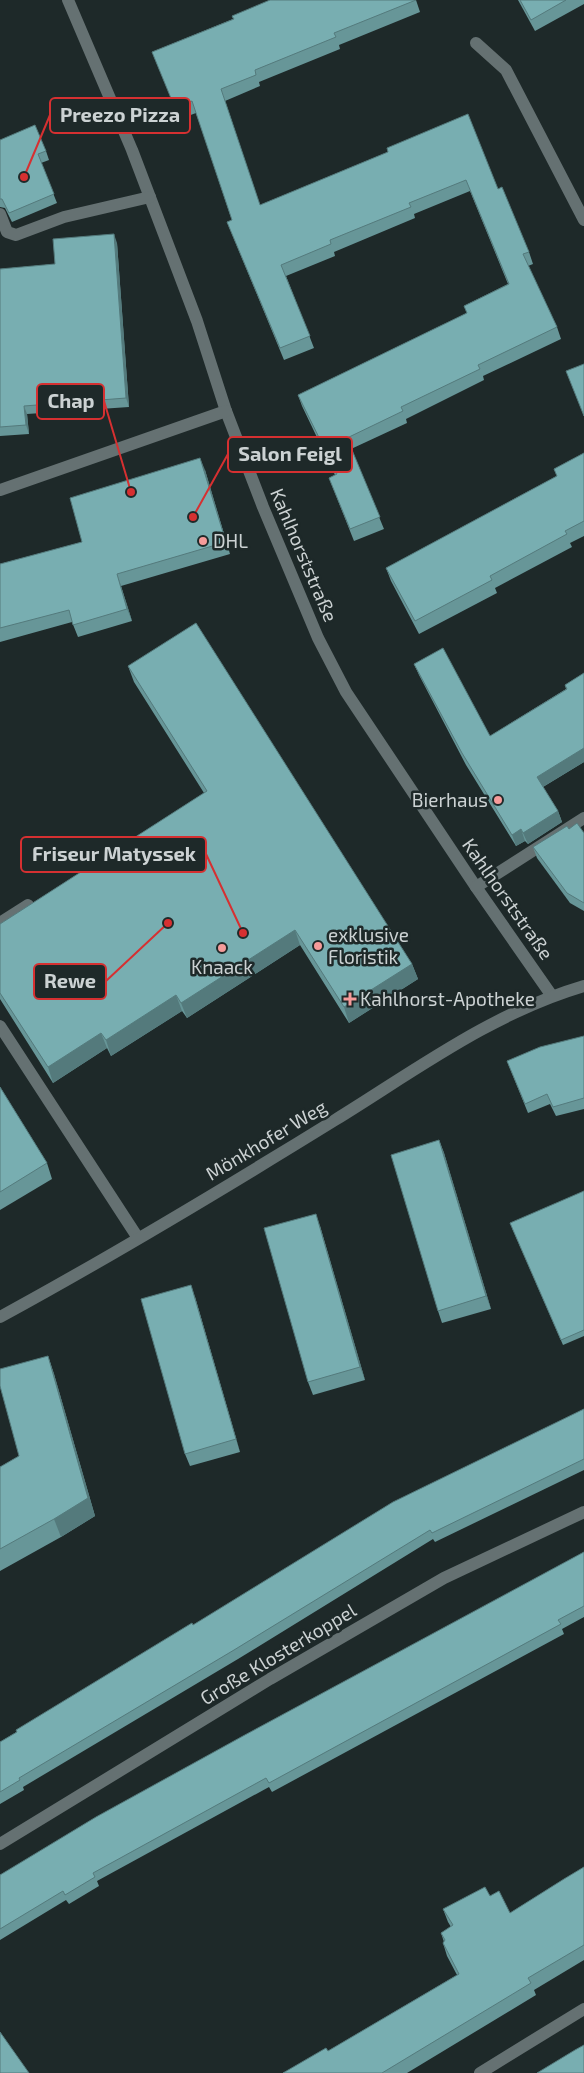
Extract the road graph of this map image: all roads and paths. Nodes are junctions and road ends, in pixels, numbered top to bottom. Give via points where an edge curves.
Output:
1 (68, 0) edge
2 (476, 43) dead end
3 (150, 197) junction
4 (0, 214) edge
5 (584, 220) edge
6 (226, 411) junction
7 (0, 490) edge
8 (584, 818) edge
9 (476, 887) junction
10 (28, 905) edge
11 (0, 923) edge
12 (584, 986) edge
13 (552, 996) junction
14 (0, 1026) edge
15 (138, 1238) junction
16 (0, 1317) edge
17 (584, 1512) edge
18 (0, 1844) edge
19 (584, 2009) edge
20 (480, 2073) edge

1 - 3 street, Kahlhorststraße
2 - 5 street via 506,70
3 - 4 street via 64,217 16,235 7,232
3 - 6 street, Kahlhorststraße via 198,321
6 - 7 street
6 - 9 street, Kahlhorststraße via 318,638 346,692
8 - 9 street
9 - 13 street, Kahlhorststraße
10 - 11 street
12 - 13 street
13 - 15 street, Mönkhofer Weg via 485,1026
14 - 15 street
15 - 16 street, Mönkhofer Weg
17 - 18 street, Große Klosterkoppel via 444,1578
19 - 20 street

